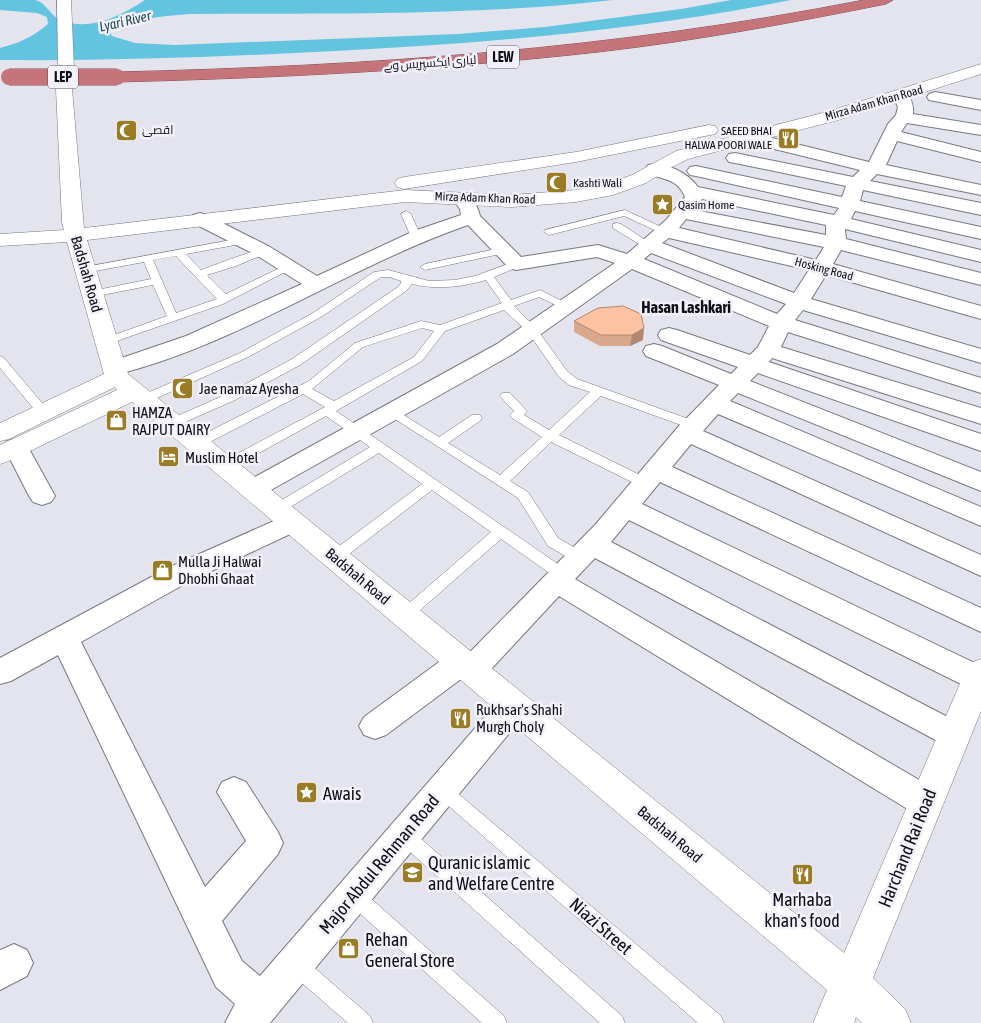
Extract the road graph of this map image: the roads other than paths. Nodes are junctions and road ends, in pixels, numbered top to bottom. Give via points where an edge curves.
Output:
1 (64, 0) edge
2 (886, 0) edge
3 (981, 53) edge
4 (981, 69) edge
5 (4, 77) edge
6 (117, 77) joint
7 (949, 80) junction
8 (981, 90) edge
9 (935, 97) dead end
10 (981, 105) edge
11 (981, 119) edge
12 (786, 127) junction
13 (981, 130) edge
14 (822, 137) dead end
15 (752, 138) junction
16 (839, 142) dead end
17 (981, 143) edge
18 (981, 157) edge
19 (735, 158) dead end
20 (876, 159) junction
21 (654, 169) junction
22 (981, 172) edge
23 (694, 181) junction
24 (981, 190) edge
25 (461, 198) junction
26 (981, 209) edge
27 (682, 213) junction
28 (406, 214) dead end
29 (471, 218) junction
30 (200, 219) junction
31 (0, 225) edge
32 (617, 226) dead end
33 (74, 228) junction
34 (549, 232) dead end
35 (981, 233) edge
36 (416, 237) junction
37 (656, 238) junction
38 (0, 240) edge
39 (242, 241) junction
40 (501, 251) junction
41 (264, 252) junction
42 (179, 253) junction
43 (981, 256) edge
44 (147, 258) junction
45 (630, 261) junction
46 (516, 264) junction
47 (290, 267) junction
48 (425, 267) dead end
49 (821, 267) junction
50 (370, 268) junction
51 (199, 274) junction
52 (488, 276) junction
53 (405, 278) junction
54 (981, 279) edge
55 (157, 281) junction
56 (88, 282) junction
57 (316, 284) junction
58 (224, 299) junction
59 (799, 302) junction
60 (508, 304) junction
61 (566, 306) junction
62 (981, 313) edge
63 (173, 318) junction
64 (781, 323) junction
65 (441, 329) junction
66 (532, 330) junction
67 (334, 336) junction
68 (359, 345) junction
69 (981, 356) edge
70 (761, 358) junction
71 (0, 360) edge
72 (123, 375) junction
73 (735, 383) junction
74 (981, 386) edge
75 (303, 389) junction
76 (599, 391) junction
77 (506, 396) dead end
78 (714, 403) junction
79 (331, 409) junction
80 (43, 412) junction
81 (390, 412) junction
82 (981, 416) edge
83 (476, 418) dead end
84 (172, 422) junction
85 (690, 429) junction
86 (355, 432) junction
87 (550, 436) junction
88 (197, 443) junction
89 (439, 443) junction
90 (981, 443) edge
91 (5, 445) edge
92 (378, 448) junction
93 (225, 466) junction
94 (650, 477) junction
95 (501, 481) junction
96 (981, 482) edge
97 (431, 484) junction
98 (253, 489) junction
99 (42, 496) dead end
100 (625, 507) junction
101 (285, 516) junction
102 (981, 518) edge
103 (500, 532) junction
104 (586, 550) junction
105 (335, 557) junction
106 (981, 566) edge
107 (560, 578) junction
108 (405, 615) junction
109 (981, 621) edge
110 (64, 637) junction
111 (466, 666) junction
112 (0, 672) edge
113 (980, 675) edge
114 (514, 705) junction
115 (375, 726) dead end
116 (954, 735) junction
117 (442, 790) junction
118 (234, 792) dead end
119 (926, 802) junction
120 (404, 835) junction
121 (353, 895) junction
122 (202, 918) junction
123 (295, 964) junction
124 (851, 984) junction
125 (251, 1016) edge
126 (363, 1023) edge
127 (497, 1023) edge
128 (615, 1023) edge
129 (714, 1023) edge
130 (833, 1023) edge
131 (892, 1023) edge

1 - 33 main road, Badshah Road via 64,89
2 - 6 highway, لیاری ایکسپریس وے / LEW via 723,30 529,55 329,70
3 - 33 main road, Mirza Adam Khan Road via 829,102 596,153
4 - 7 main road, Mirza Adam Khan Road
5 - 6 highway, لیاری ایکسپریس وے / LEP, bridge
7 - 8 street
7 - 20 main road, Mirza Adam Khan Road
9 - 10 street
11 - 20 street
12 - 14 street
12 - 15 main road, Mirza Adam Khan Road
12 - 20 main road, Mirza Adam Khan Road
13 - 20 street
15 - 20 street
15 - 21 main road, Mirza Adam Khan Road via 706,148
16 - 20 street
17 - 20 street
18 - 20 street
19 - 20 street
20 - 22 street
20 - 23 street
20 - 24 street
20 - 26 street
20 - 27 street
20 - 35 street
20 - 43 street
20 - 49 street
20 - 54 street
21 - 23 street via 690,185
21 - 25 main road, Mirza Adam Khan Road via 639,179 606,191 576,196 512,201
23 - 27 street via 694,196
25 - 29 street via 469,208
25 - 30 main road, Mirza Adam Khan Road via 405,196
27 - 37 street
28 - 36 lane
29 - 36 street
29 - 40 street
30 - 33 main road, Mirza Adam Khan Road
30 - 39 street
31 - 33 main road, Mirza Adam Khan Road
32 - 37 lane
33 - 38 main road, Mirza Adam Khan Road
33 - 56 main road, Badshah Road
34 - 37 lane via 625,213
36 - 50 street
37 - 45 street
37 - 49 street, Hosking Road
37 - 59 street
39 - 41 street
39 - 42 lane
40 - 46 street
40 - 48 lane
41 - 47 street
41 - 51 lane
42 - 44 lane
42 - 51 lane
44 - 55 lane
44 - 56 lane
45 - 46 street via 598,250
45 - 61 street
45 - 64 street
46 - 52 lane
47 - 57 street
47 - 58 lane
49 - 59 street
49 - 62 street, Hosking Road
50 - 53 lane
50 - 57 street
50 - 72 lane via 317,315 244,355
51 - 58 lane
52 - 53 lane via 469,283 452,284 422,283
52 - 60 lane
53 - 67 lane via 408,284 402,289
55 - 56 lane
55 - 63 lane
56 - 72 main road, Badshah Road
57 - 72 street
58 - 63 lane
59 - 64 street
59 - 69 street
60 - 61 lane via 540,293
60 - 65 lane
60 - 66 lane via 510,310
61 - 66 street
63 - 72 lane
64 - 70 street
64 - 74 street
65 - 68 lane via 422,324
65 - 79 lane via 418,359
66 - 76 lane via 562,374 573,382
66 - 81 street via 505,349
67 - 68 lane
67 - 84 lane via 296,362 231,397
68 - 75 lane
70 - 73 street
70 - 73 street via 661,343
70 - 82 street
70 - 90 street
71 - 80 lane
72 - 80 main road
72 - 84 main road, Badshah Road
72 - 91 main road
73 - 78 street
73 - 96 street
75 - 79 lane
75 - 88 lane
76 - 85 lane
76 - 87 lane
77 - 87 lane via 521,411 516,415
78 - 85 street
78 - 102 street
79 - 86 lane
79 - 93 lane
80 - 91 main road
81 - 86 street
81 - 89 lane
83 - 89 lane
84 - 88 main road, Badshah Road
85 - 94 street
85 - 106 street
86 - 92 lane
86 - 98 street
87 - 94 lane
87 - 95 lane
88 - 93 main road, Badshah Road
89 - 95 lane
91 - 99 street
92 - 97 lane
92 - 101 lane
93 - 98 main road, Badshah Road
94 - 100 street
94 - 109 street
95 - 104 lane via 523,495 553,542
97 - 103 lane
97 - 105 lane
98 - 101 main road, Badshah Road
100 - 104 street
100 - 113 street
101 - 105 main road, Badshah Road
101 - 110 street
103 - 107 lane
103 - 108 lane
104 - 107 street
104 - 116 street
105 - 108 main road, Badshah Road
107 - 111 street
107 - 119 street
108 - 111 main road, Badshah Road
110 - 112 street
110 - 122 street
111 - 114 main road, Badshah Road
111 - 115 street
113 - 116 main road, Harchand Rai Road
114 - 117 street, Major Abdul Rehman Road
114 - 124 main road, Badshah Road
116 - 119 main road, Harchand Rai Road
117 - 120 street, Major Abdul Rehman Road
117 - 129 lane, Niazi Street
118 - 122 street via 266,843
119 - 124 main road, Harchand Rai Road
120 - 121 street, Major Abdul Rehman Road
120 - 128 lane
121 - 123 street, Major Abdul Rehman Road
121 - 127 lane
122 - 125 street
123 - 125 street, Major Abdul Rehman Road
123 - 126 lane
124 - 130 main road, Harchand Rai Road
124 - 131 main road, Badshah Road

